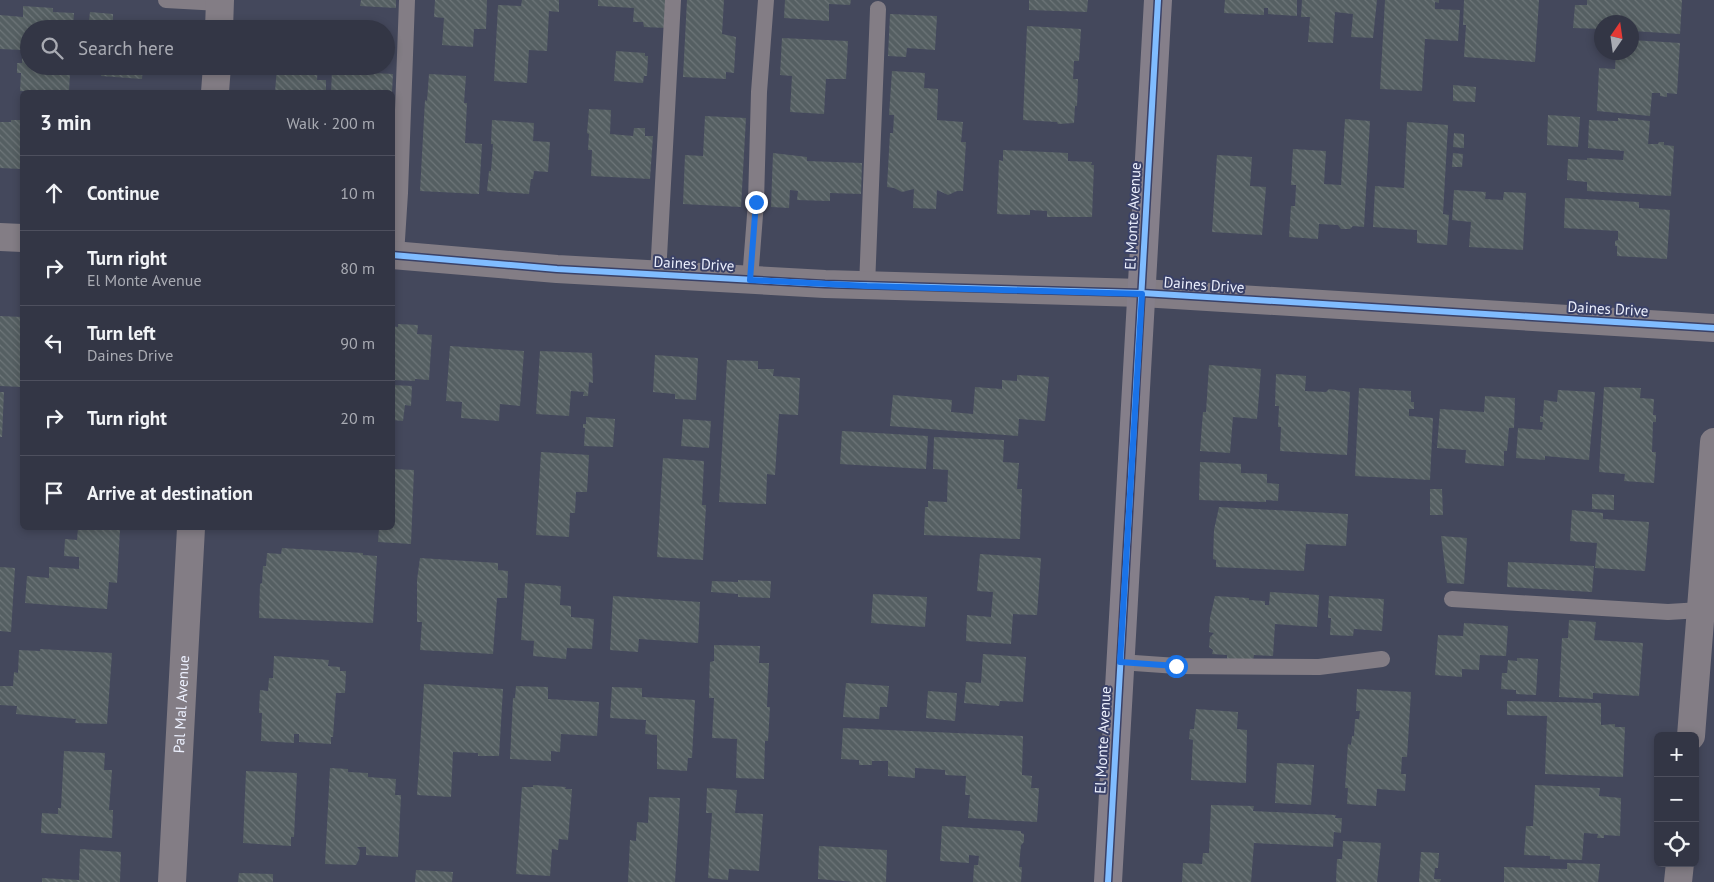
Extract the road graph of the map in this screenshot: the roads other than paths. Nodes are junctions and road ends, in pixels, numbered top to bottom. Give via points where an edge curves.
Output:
1 (166, 0) edge
2 (406, 0) edge
3 (673, 0) edge
4 (766, 0) edge
5 (1158, 0) edge
6 (878, 9) dead end
7 (220, 10) edge
8 (216, 75) edge
9 (215, 90) edge
10 (0, 237) edge
11 (20, 238) edge
12 (395, 245) edge
13 (395, 255) edge
14 (658, 275) junction
15 (750, 280) junction
16 (867, 286) junction
17 (1142, 294) junction
18 (1714, 328) edge
19 (1714, 442) edge
20 (191, 530) edge
21 (1452, 599) dead end
22 (1701, 610) junction
23 (1382, 659) dead end
24 (1120, 662) junction
25 (1691, 732) edge
26 (1680, 867) edge
27 (172, 882) edge
28 (1108, 882) edge
29 (1678, 882) edge

1 - 7 lane
2 - 12 lane via 400,193
3 - 14 lane
4 - 15 lane
5 - 17 street, El Monte Avenue
6 - 16 lane
8 - 9 street
10 - 11 street
13 - 14 street, Daines Drive
14 - 15 street, Daines Drive
15 - 16 street, Daines Drive
16 - 17 street, Daines Drive
17 - 18 street, Daines Drive
17 - 24 street, El Monte Avenue
19 - 22 street
20 - 27 street, Pal Mal Avenue
21 - 22 lane via 1668,612
22 - 25 street
23 - 24 lane via 1318,667 1176,666
24 - 28 street, El Monte Avenue
26 - 29 street

